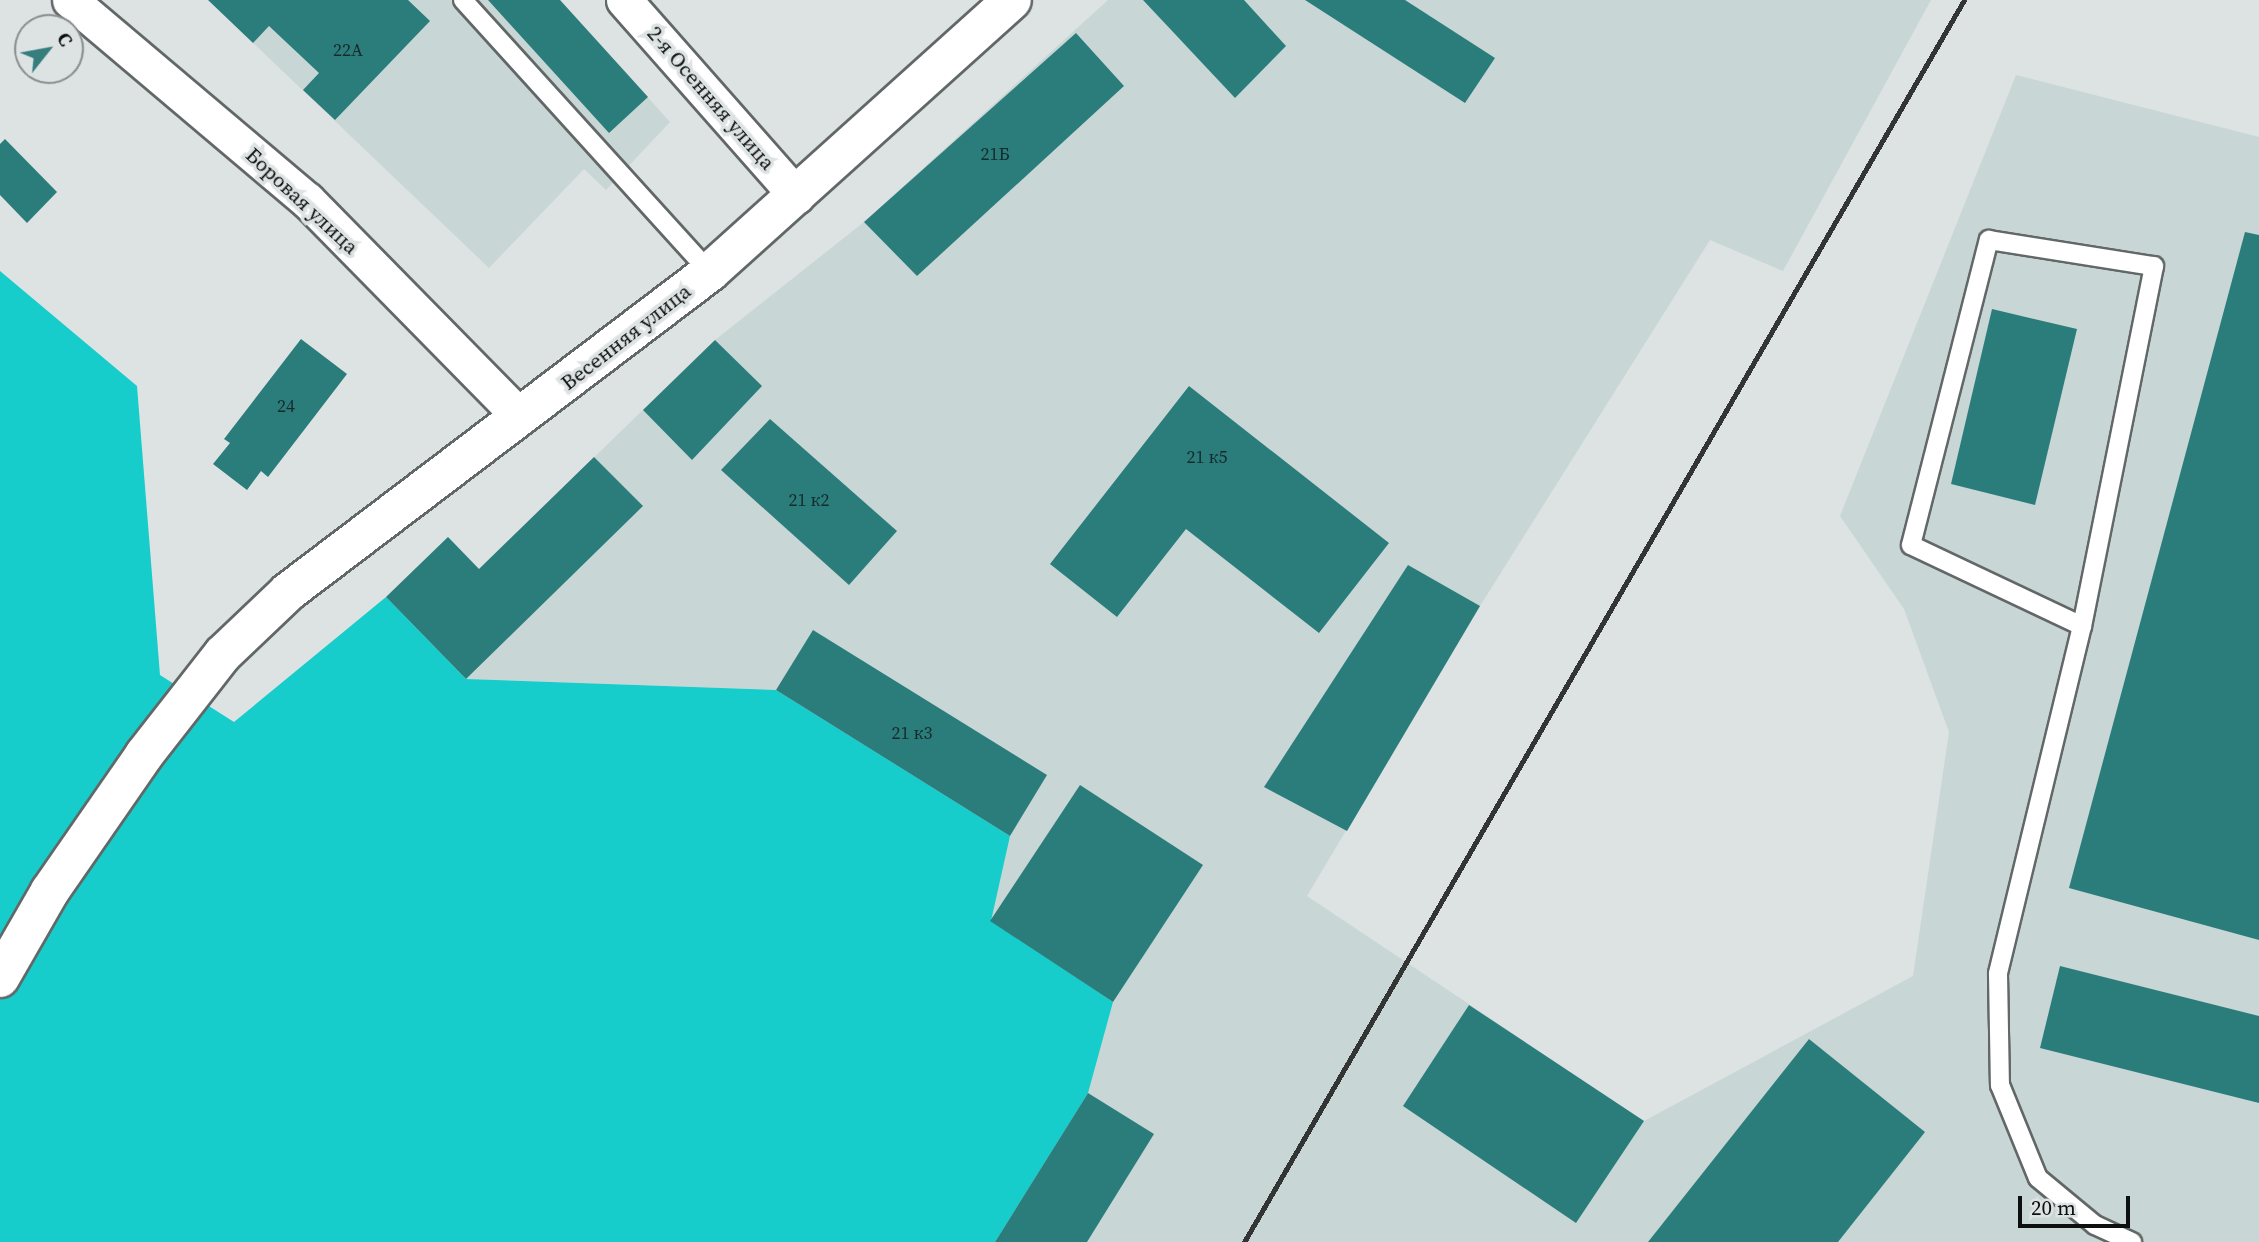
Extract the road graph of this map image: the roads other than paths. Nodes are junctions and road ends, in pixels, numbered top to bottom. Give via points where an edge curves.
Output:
1 (70, 0) edge
2 (463, 0) edge
3 (624, 0) edge
4 (1012, 0) edge
5 (797, 196) junction
6 (710, 272) junction
7 (520, 417) junction
8 (2082, 626) junction
9 (0, 978) edge
10 (2132, 1242) edge

1 - 7 street, Боровая улица via 307,200
2 - 6 lane
3 - 5 street, 2-я Осенняя улица
4 - 5 main road, Весенняя улица
5 - 6 main road, Весенняя улица
6 - 7 main road, Весенняя улица
7 - 9 main road, Весенняя улица via 288,592 223,654 144,755 65,869
8 - 8 lane via 2154,266 1989,240 1911,545
8 - 10 lane via 1998,974 2000,1085 2038,1178 2095,1225

